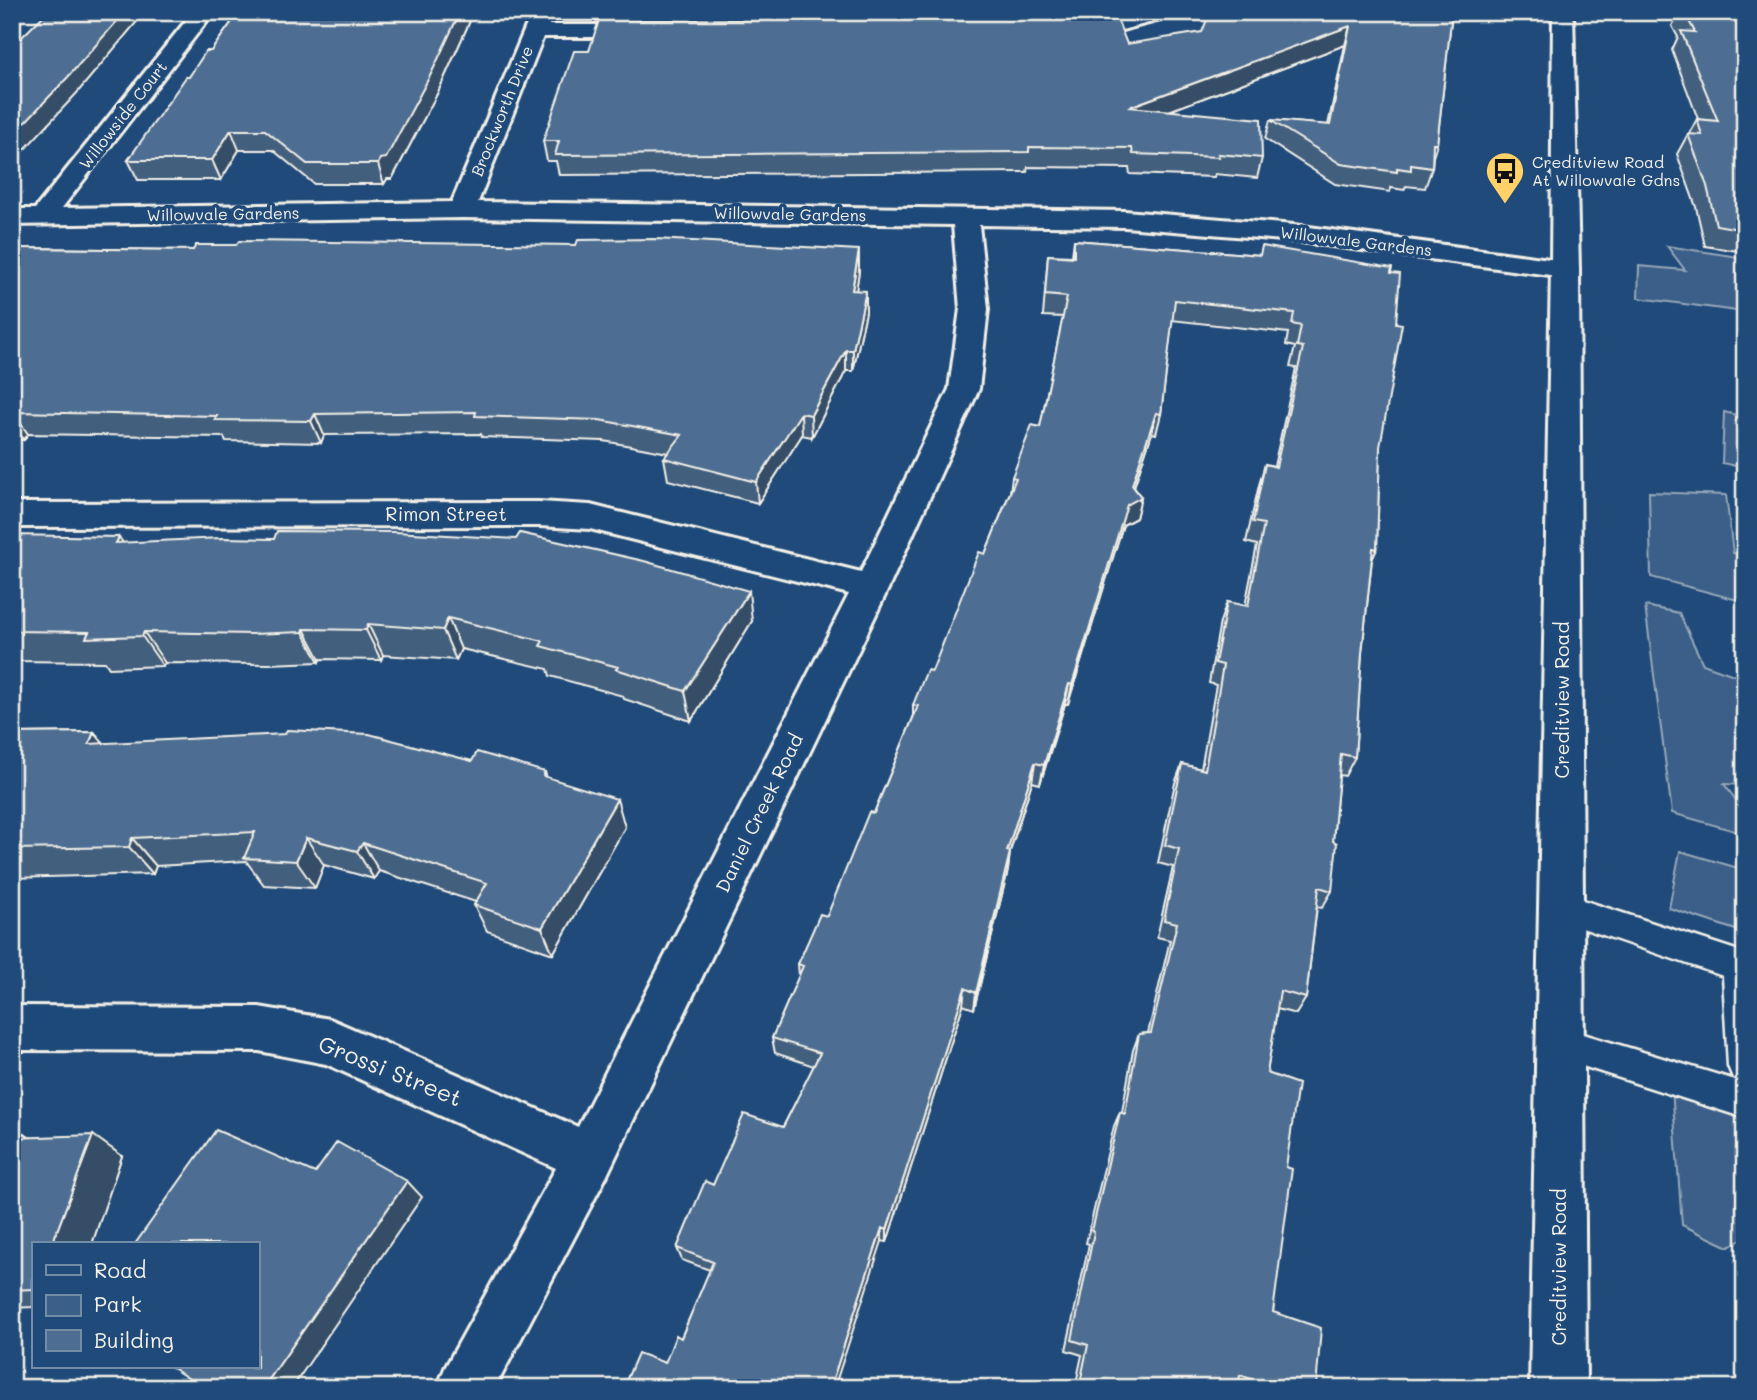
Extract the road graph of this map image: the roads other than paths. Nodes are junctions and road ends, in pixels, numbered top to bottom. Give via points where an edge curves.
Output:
1 (204, 12) edge
2 (1155, 12) edge
3 (1563, 12) edge
4 (539, 22) edge
5 (1041, 29) edge
6 (671, 31) edge
7 (462, 210) junction
8 (965, 216) junction
9 (12, 217) edge
10 (42, 217) junction
11 (1565, 269) junction
12 (12, 515) edge
13 (871, 587) junction
14 (1561, 907) junction
15 (12, 1028) edge
16 (1560, 1043) junction
17 (1745, 1066) edge
18 (1745, 1101) edge
19 (589, 1157) junction
20 (465, 1388) edge
21 (1559, 1388) edge

1 - 10 street, Willowside Court
2 - 5 street via 1118,25
3 - 11 street, Creditview Road
4 - 6 street
4 - 7 street, Brockworth Drive
7 - 8 street, Willowvale Gardens
7 - 10 street, Willowvale Gardens
8 - 11 street, Willowvale Gardens via 1200,223
8 - 13 street, Daniel Creek Road via 974,309 964,389
9 - 10 street, Willowvale Gardens
11 - 14 street, Creditview Road
12 - 13 street, Rimon Street via 590,517
13 - 19 street, Daniel Creek Road
14 - 16 street, Creditview Road
14 - 17 lane via 1739,966
15 - 19 street, Grossi Street via 259,1029 330,1042
16 - 18 lane
16 - 21 street, Creditview Road
19 - 20 street, Daniel Creek Road

